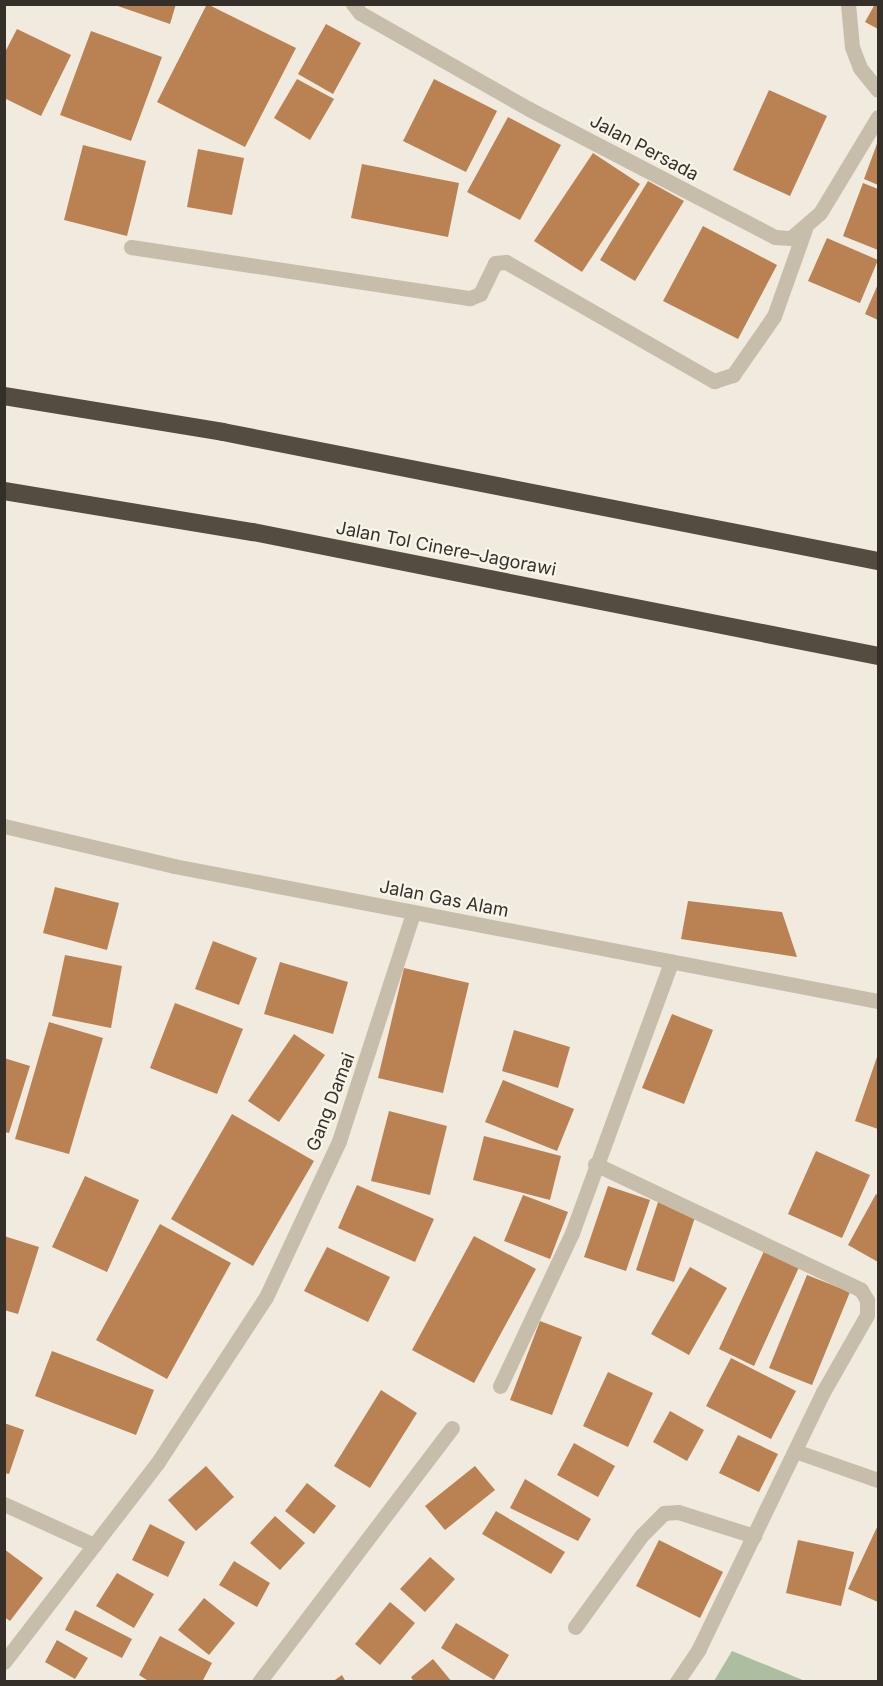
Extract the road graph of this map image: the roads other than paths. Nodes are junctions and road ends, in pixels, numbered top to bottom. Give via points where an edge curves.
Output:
1 (353, 4) edge
2 (848, 4) edge
3 (879, 90) edge
4 (879, 117) edge
5 (805, 229) junction
6 (131, 247) dead end
7 (4, 396) edge
8 (4, 491) edge
9 (879, 561) edge
10 (879, 657) edge
11 (4, 826) edge
12 (413, 913) junction
13 (671, 962) junction
14 (879, 1001) edge
15 (595, 1164) junction
16 (500, 1386) dead end
17 (452, 1428) dead end
18 (795, 1451) junction
19 (879, 1480) edge
20 (4, 1504) edge
21 (753, 1536) junction
22 (94, 1545) junction
23 (575, 1627) dead end
24 (4, 1662) edge
25 (259, 1682) edge
26 (676, 1682) edge

1 - 5 street, Jalan Persada via 360,13 529,109 756,230 791,238
2 - 3 street via 852,47 860,68
4 - 5 street via 820,213
5 - 6 street via 774,316 733,375 714,381 506,262 495,263 480,294 470,298
7 - 9 highway via 222,432
8 - 10 highway, Jalan Tol Cinere–Jagorawi via 253,532
11 - 12 street, Jalan Gas Alam via 174,866
12 - 13 street, Jalan Gas Alam
12 - 22 street, Gang Damai via 343,1131 266,1297 158,1462
13 - 14 street, Jalan Gas Alam
13 - 15 street
15 - 16 street via 572,1233
15 - 18 street via 738,1229 865,1294 867,1315
17 - 25 street
18 - 19 street
18 - 21 street
20 - 22 street
21 - 23 street via 678,1512 664,1513 648,1528
21 - 26 street via 699,1649
22 - 24 street, Gang Damai

